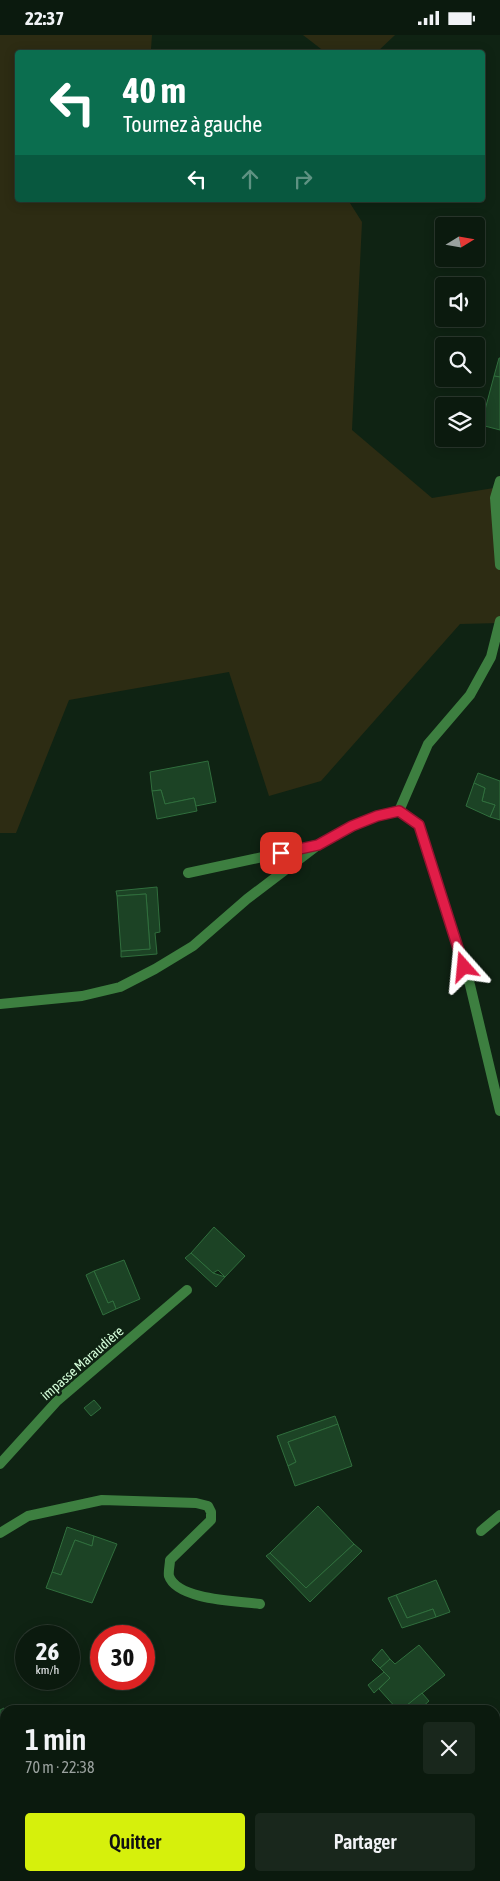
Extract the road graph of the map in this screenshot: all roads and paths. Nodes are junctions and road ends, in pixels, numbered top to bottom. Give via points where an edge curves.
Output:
1 (500, 481) edge
2 (500, 565) edge
3 (500, 621) edge
4 (399, 811) junction
5 (318, 845) junction
6 (188, 873) dead end
7 (0, 1004) edge
8 (500, 1111) edge
9 (188, 1290) dead end
10 (0, 1463) edge
11 (500, 1515) edge
12 (481, 1531) dead end
13 (0, 1533) edge
14 (260, 1604) dead end

1 - 2 street via 495,498
3 - 4 street via 490,657 470,695 428,744
4 - 5 street via 352,826
4 - 8 street via 419,825 470,985
5 - 6 street
5 - 7 street via 247,899 193,946 120,987 82,996
9 - 10 street, impasse Maraudière via 57,1401
11 - 12 street
13 - 14 street via 28,1516 102,1500 208,1506 212,1512 211,1520 170,1560 169,1576 180,1589 198,1595

